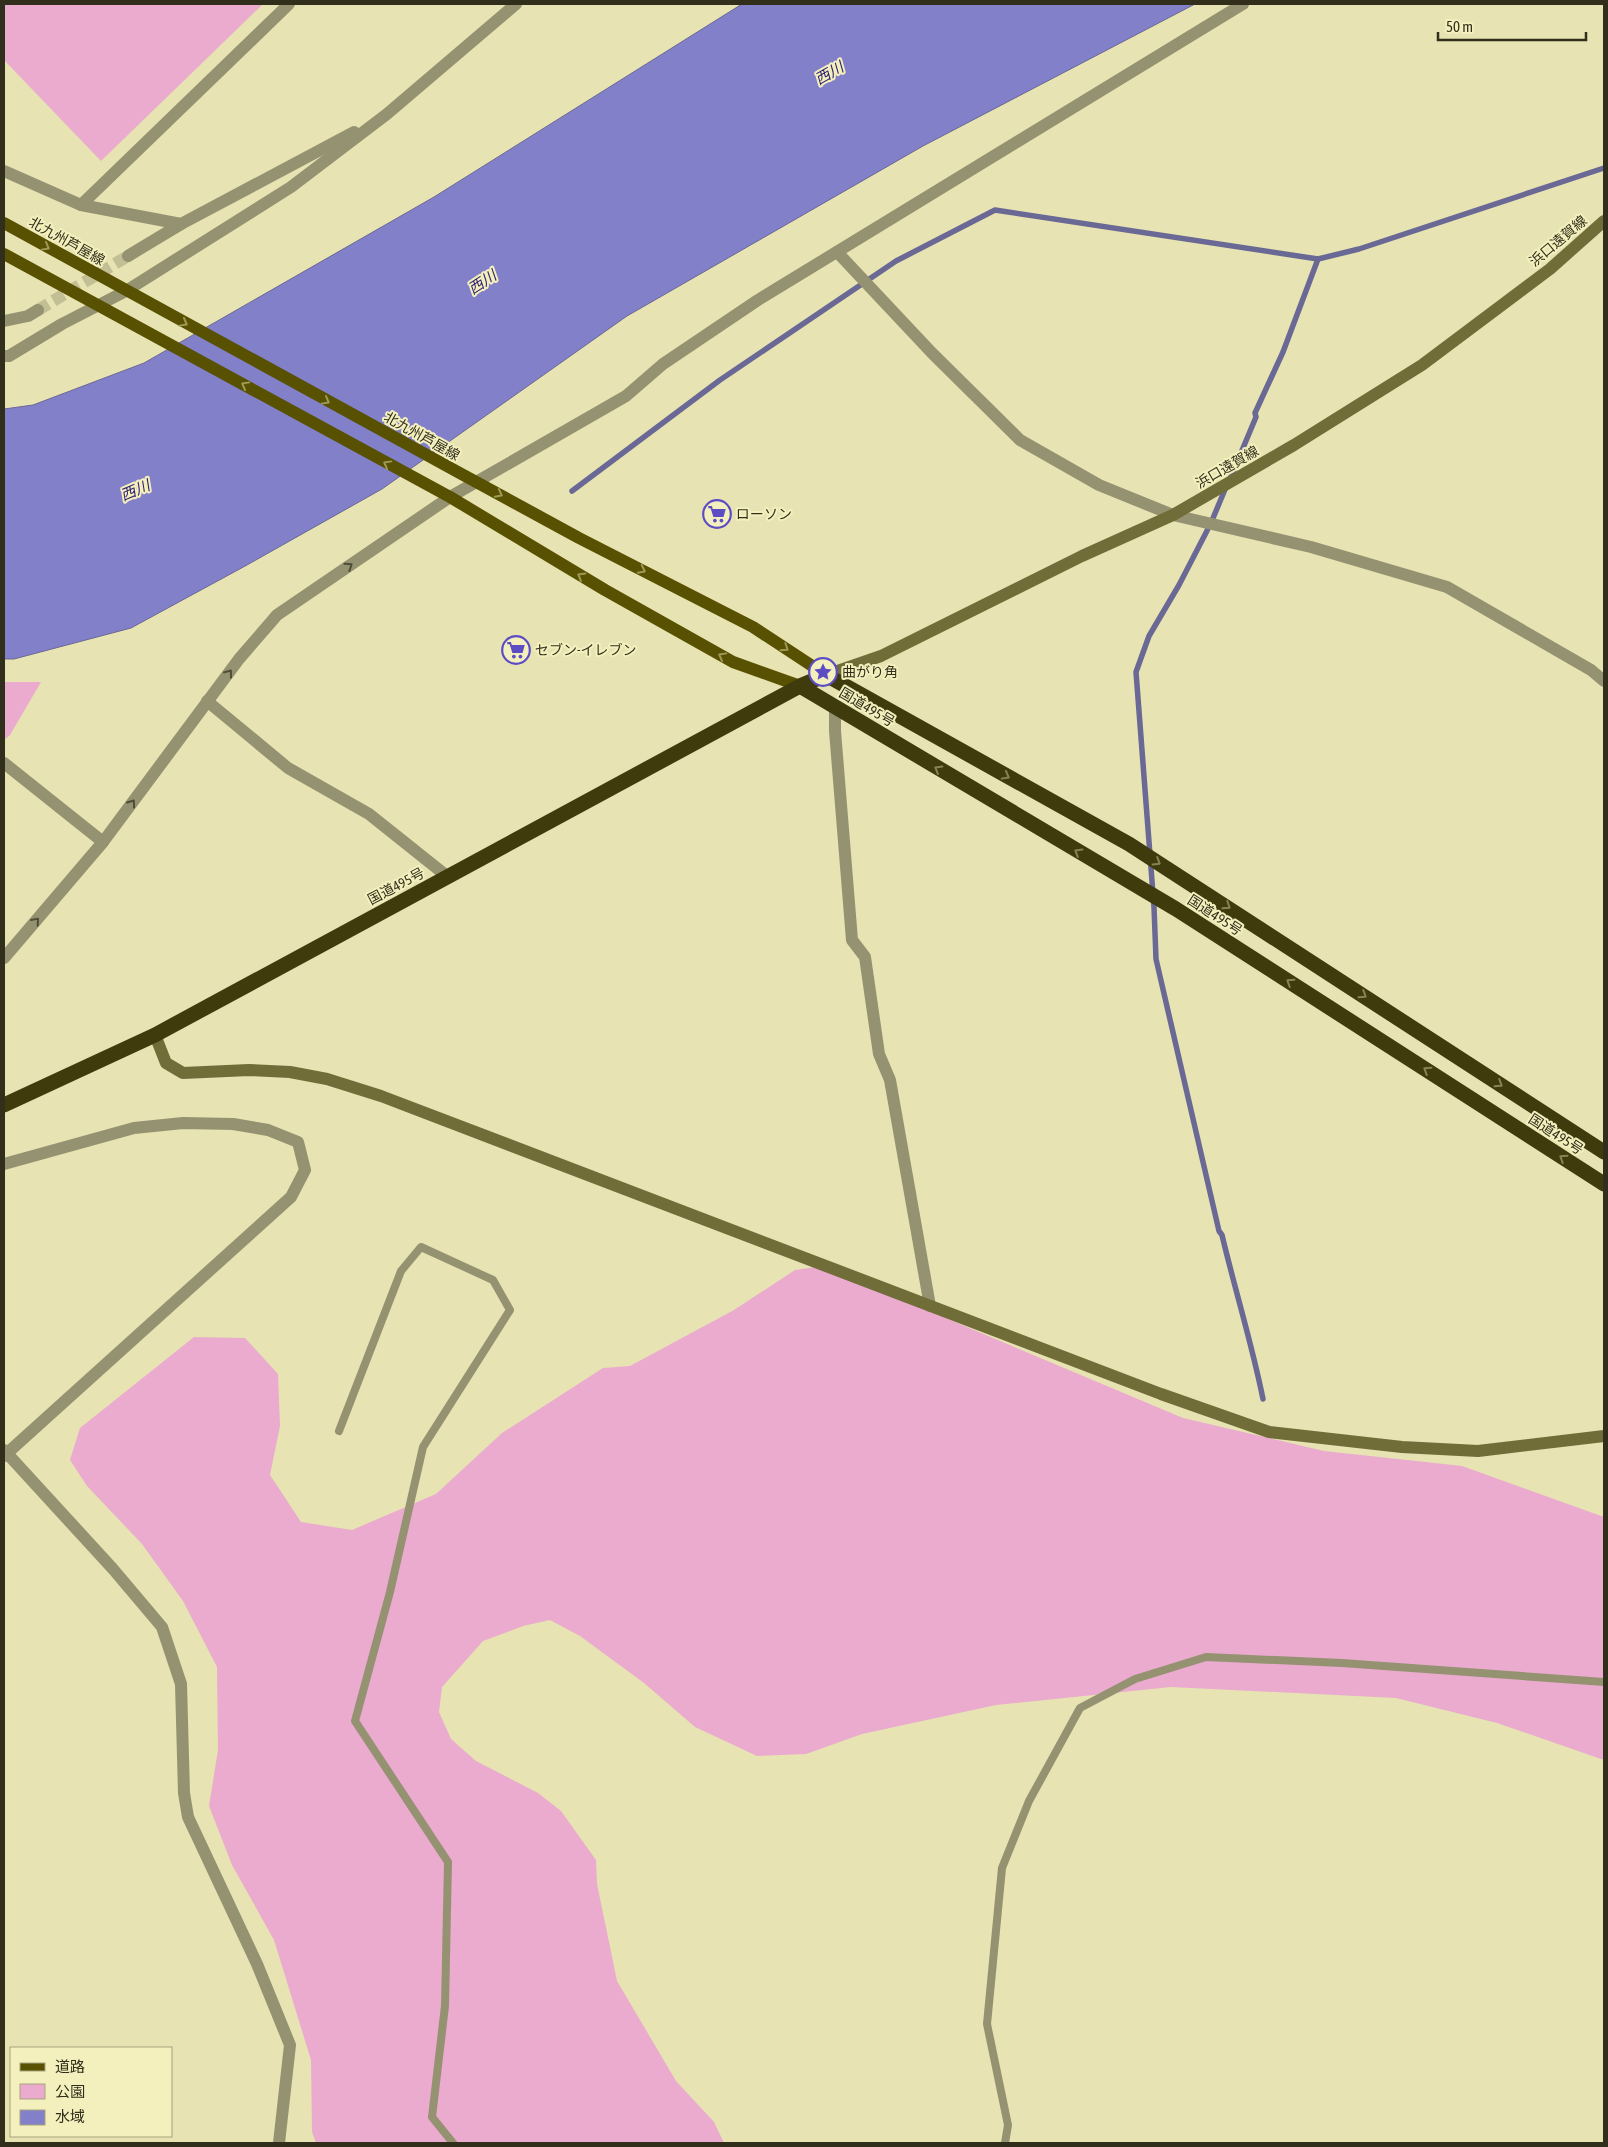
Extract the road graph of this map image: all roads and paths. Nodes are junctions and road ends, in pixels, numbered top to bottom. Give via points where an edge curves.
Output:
1 (289, 4) edge
2 (516, 4) edge
3 (1242, 4) edge
4 (387, 114) junction
5 (4, 171) edge
6 (81, 205) junction
7 (1604, 221) edge
8 (4, 223) edge
9 (181, 224) junction
10 (837, 252) junction
11 (4, 254) edge
12 (128, 256) tunnel mouth
13 (126, 291) junction
14 (100, 305) junction
15 (38, 310) tunnel mouth
16 (4, 321) edge
17 (4, 356) edge
18 (475, 481) junction
19 (450, 497) junction
20 (1173, 516) junction
21 (826, 675) junction
22 (1604, 680) edge
23 (800, 686) junction
24 (207, 702) junction
25 (835, 707) junction
26 (4, 763) edge
27 (103, 842) junction
28 (448, 877) junction
29 (4, 958) edge
30 (155, 1035) junction
31 (4, 1106) edge
32 (1604, 1152) edge
33 (4, 1164) edge
34 (1604, 1184) edge
35 (930, 1306) junction
36 (339, 1430) dead end
37 (1604, 1436) edge
38 (5, 1453) edge
39 (1604, 1682) edge
40 (279, 2143) edge
41 (453, 2143) edge
42 (1005, 2143) edge

1 - 6 street
2 - 4 street
3 - 10 street
4 - 9 street
4 - 13 street via 292,187
5 - 6 street
6 - 9 street
7 - 20 street, 浜口遠賀線 via 1550,269 1422,365
8 -> 13 main road, 北九州芦屋線
9 - 12 street
10 - 18 street via 758,300 664,364 626,396
10 - 20 street via 1020,440 1099,485
11 - 14 main road
13 - 14 street
13 -> 18 main road, 北九州芦屋線
14 - 17 street
19 -> 14 main road
15 - 16 street via 28,316
18 - 19 street
18 -> 21 main road, 北九州芦屋線 via 753,627
23 -> 19 main road via 733,662
24 -> 19 street via 238,659 277,615
20 - 21 street, 浜口遠賀線 via 1082,556 881,656
20 - 22 street via 1311,548 1447,587
21 - 23 highway, 国道495号
21 -> 32 highway, 国道495号 via 1129,844
23 - 25 highway, 国道495号
23 - 28 highway, 国道495号
27 -> 24 street
24 - 28 street via 288,768 369,814
34 -> 25 highway, 国道495号 via 1176,909
25 - 35 street via 852,940 865,957 879,1054 890,1080
26 - 27 street
29 -> 27 street
28 - 30 highway, 国道495号
30 - 31 highway, 国道495号
30 - 35 street via 166,1063 183,1073 290,1072 382,1096
33 - 38 street via 134,1128 183,1123 232,1124 268,1130 298,1142 305,1170 292,1197
35 - 37 street via 1269,1432 1402,1447 1478,1451
36 - 41 lane via 401,1271 421,1247 492,1280 510,1310 423,1447 390,1592 355,1721 448,1862 445,2006 432,2117
38 - 40 street via 162,1627 181,1684 184,1793 188,1817 250,1947 290,2044
39 - 42 lane via 1206,1656 1135,1679 1080,1708 1029,1802 1002,1868 987,2024 1008,2125

